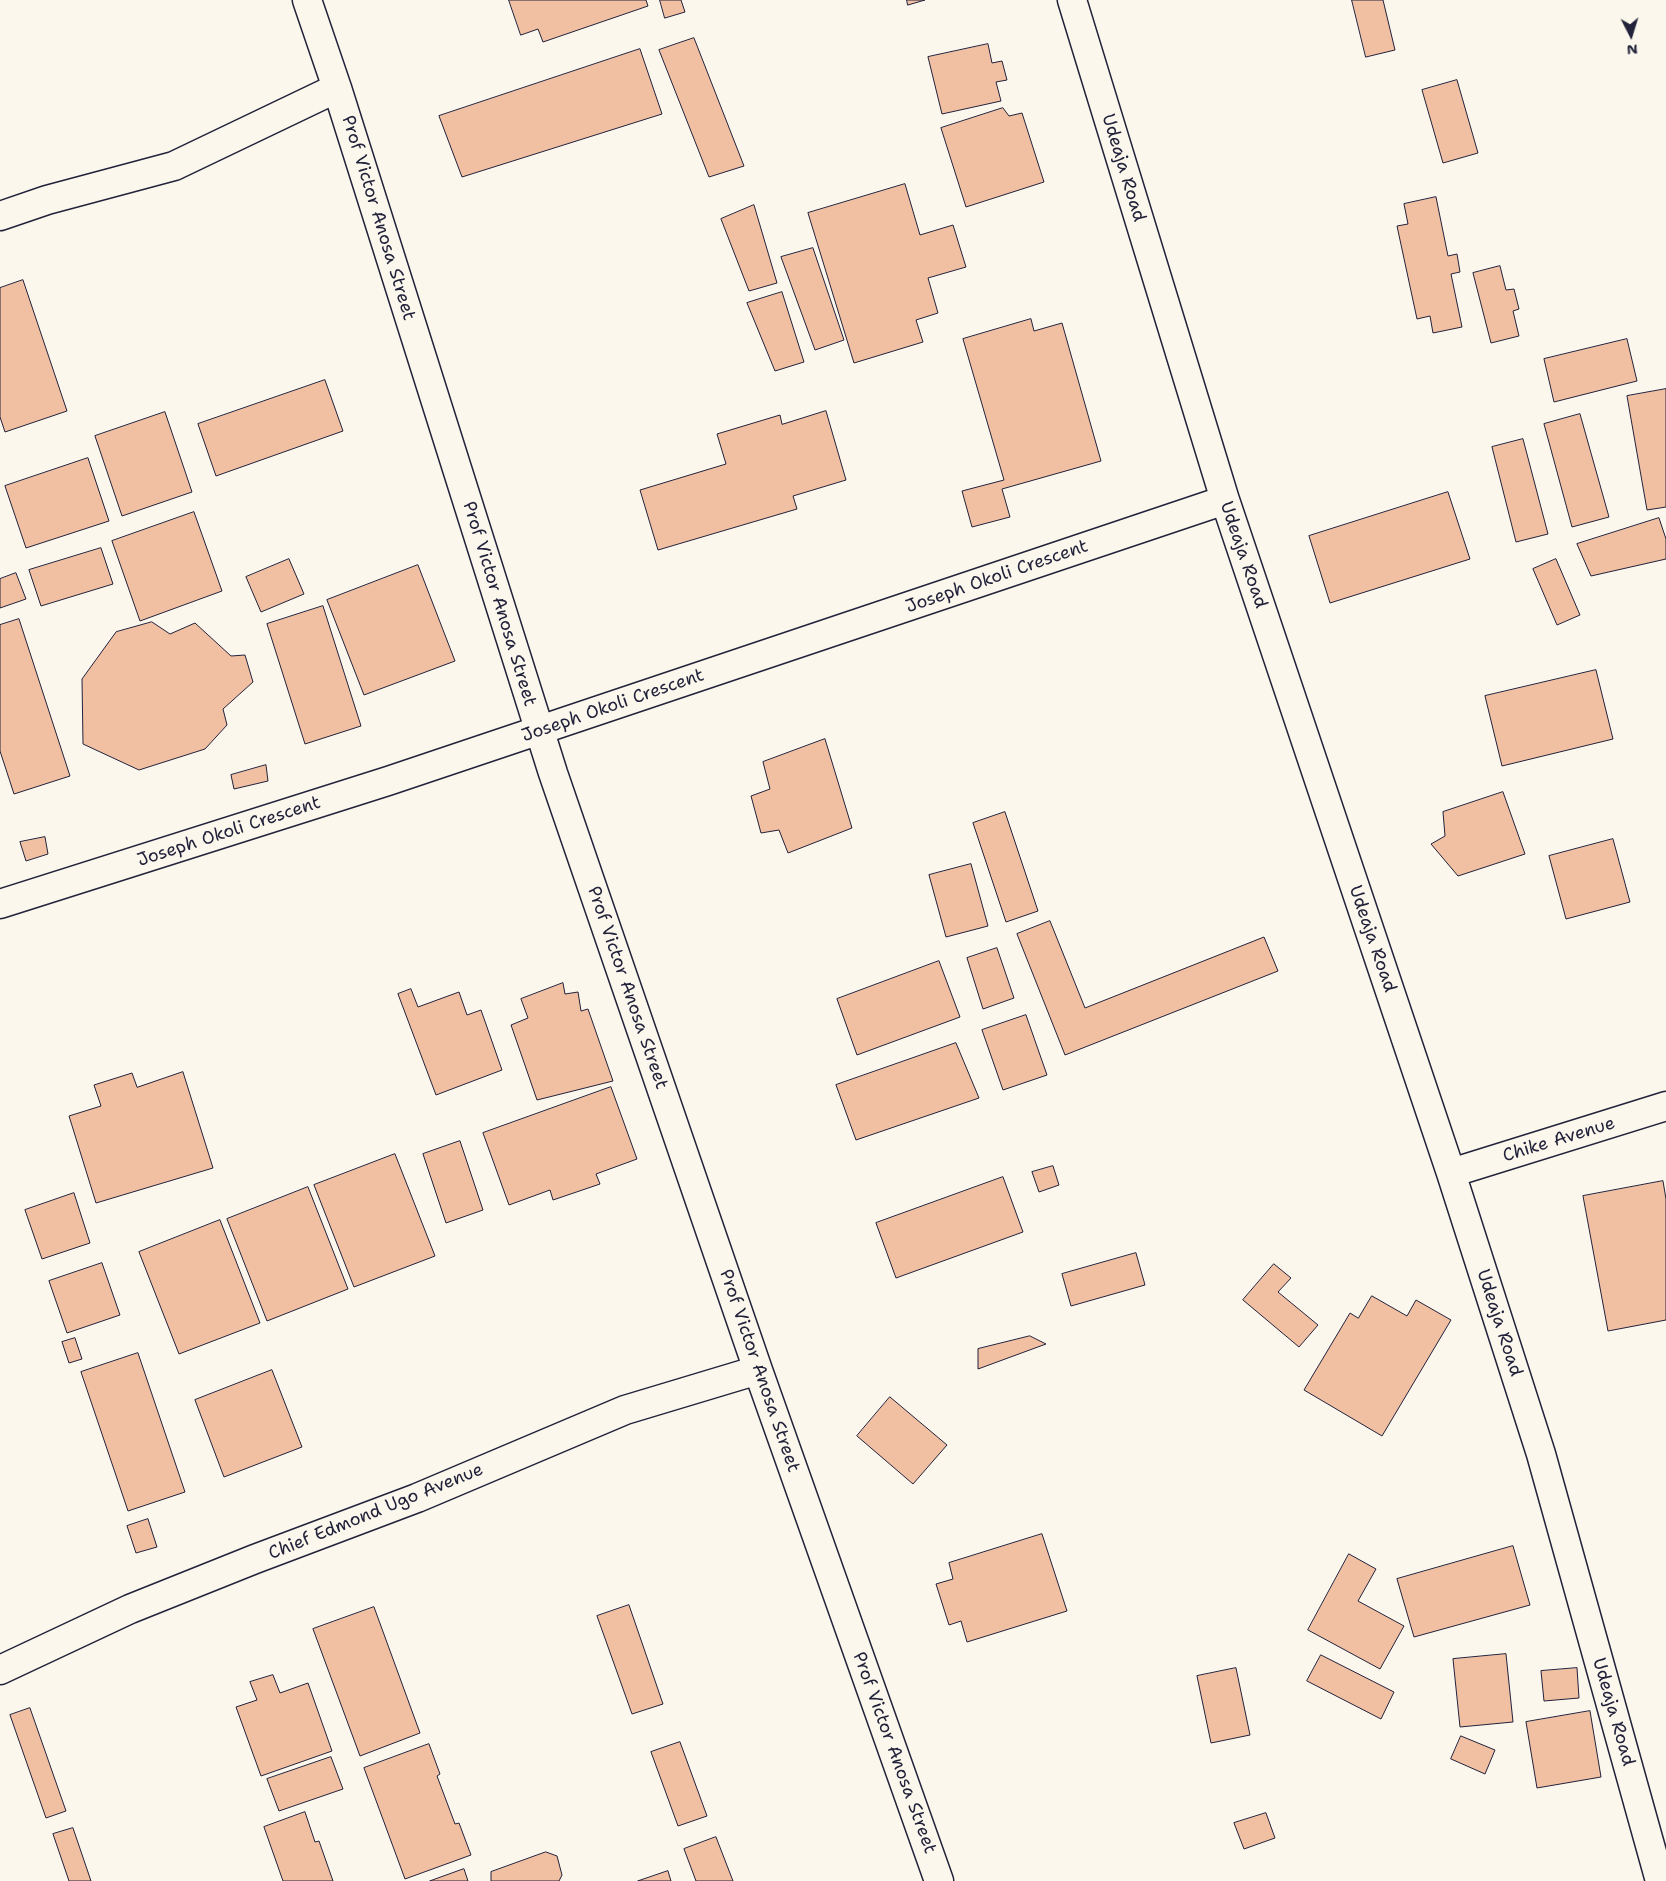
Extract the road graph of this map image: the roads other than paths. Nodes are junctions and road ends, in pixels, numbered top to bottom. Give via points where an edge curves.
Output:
1 (307, 0) edge
2 (1072, 0) edge
3 (337, 88) junction
4 (0, 216) edge
5 (1224, 500) junction
6 (539, 731) junction
7 (0, 904) edge
8 (1666, 1106) edge
9 (1451, 1173) junction
10 (758, 1370) junction
11 (0, 1670) edge
12 (939, 1881) edge
13 (1660, 1881) edge

1 - 3 street, Prof Victor Anosa Street
2 - 5 street, Udeaja Road
3 - 4 street via 174,166
3 - 6 street, Prof Victor Anosa Street
5 - 6 street, Joseph Okoli Crescent
5 - 9 street, Udeaja Road
6 - 7 street, Joseph Okoli Crescent
6 - 10 street, Prof Victor Anosa Street
8 - 9 street, Chike Avenue
9 - 13 street, Udeaja Road via 1541,1454
10 - 11 street, Chief Edmond Ugo Avenue via 625,1410 417,1498 130,1609
10 - 12 street, Prof Victor Anosa Street

